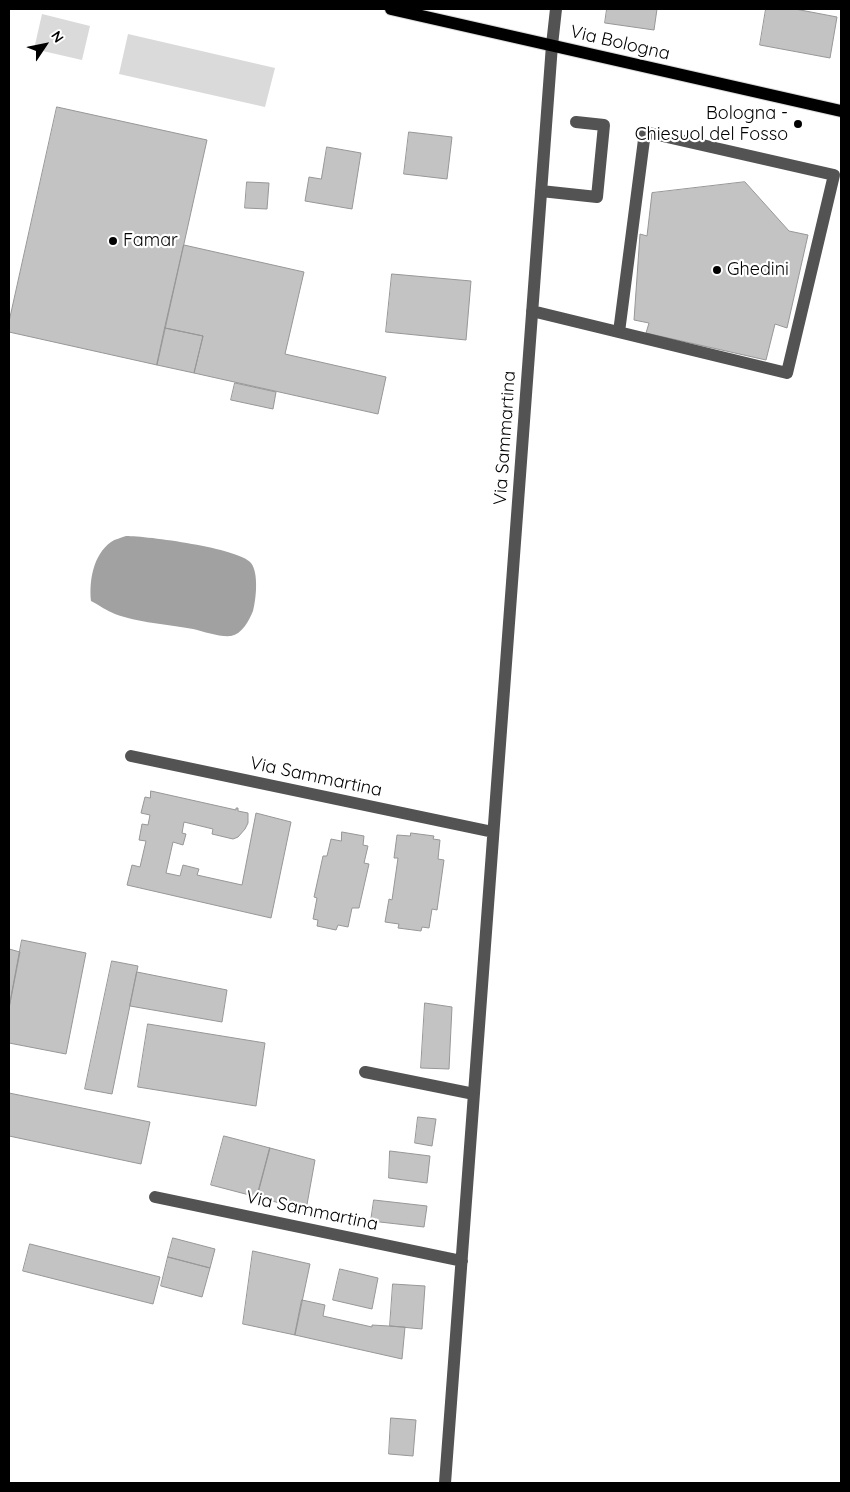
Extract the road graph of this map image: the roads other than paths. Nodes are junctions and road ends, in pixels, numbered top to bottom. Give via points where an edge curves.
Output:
1 (391, 9) edge
2 (556, 9) edge
3 (552, 46) junction
4 (841, 111) edge
5 (576, 122) dead end
6 (541, 191) junction
7 (532, 312) junction
8 (619, 332) junction
9 (130, 756) dead end
10 (493, 832) junction
11 (365, 1072) dead end
12 (474, 1094) junction
13 (155, 1197) dead end
14 (462, 1260) junction
15 (445, 1483) edge

1 - 3 main road, Via Bologna
2 - 3 street, Via Sammartina
3 - 4 main road, Via Bologna
3 - 6 street, Via Sammartina
5 - 6 street via 604,124 597,197
6 - 7 street, Via Sammartina
7 - 8 street
7 - 10 street, Via Sammartina
8 - 8 street via 645,132 834,176 787,373
9 - 10 street, Via Sammartina
10 - 12 street, Via Sammartina
11 - 12 street
12 - 14 street, Via Sammartina
13 - 14 street, Via Sammartina
14 - 15 street, Via Sammartina

